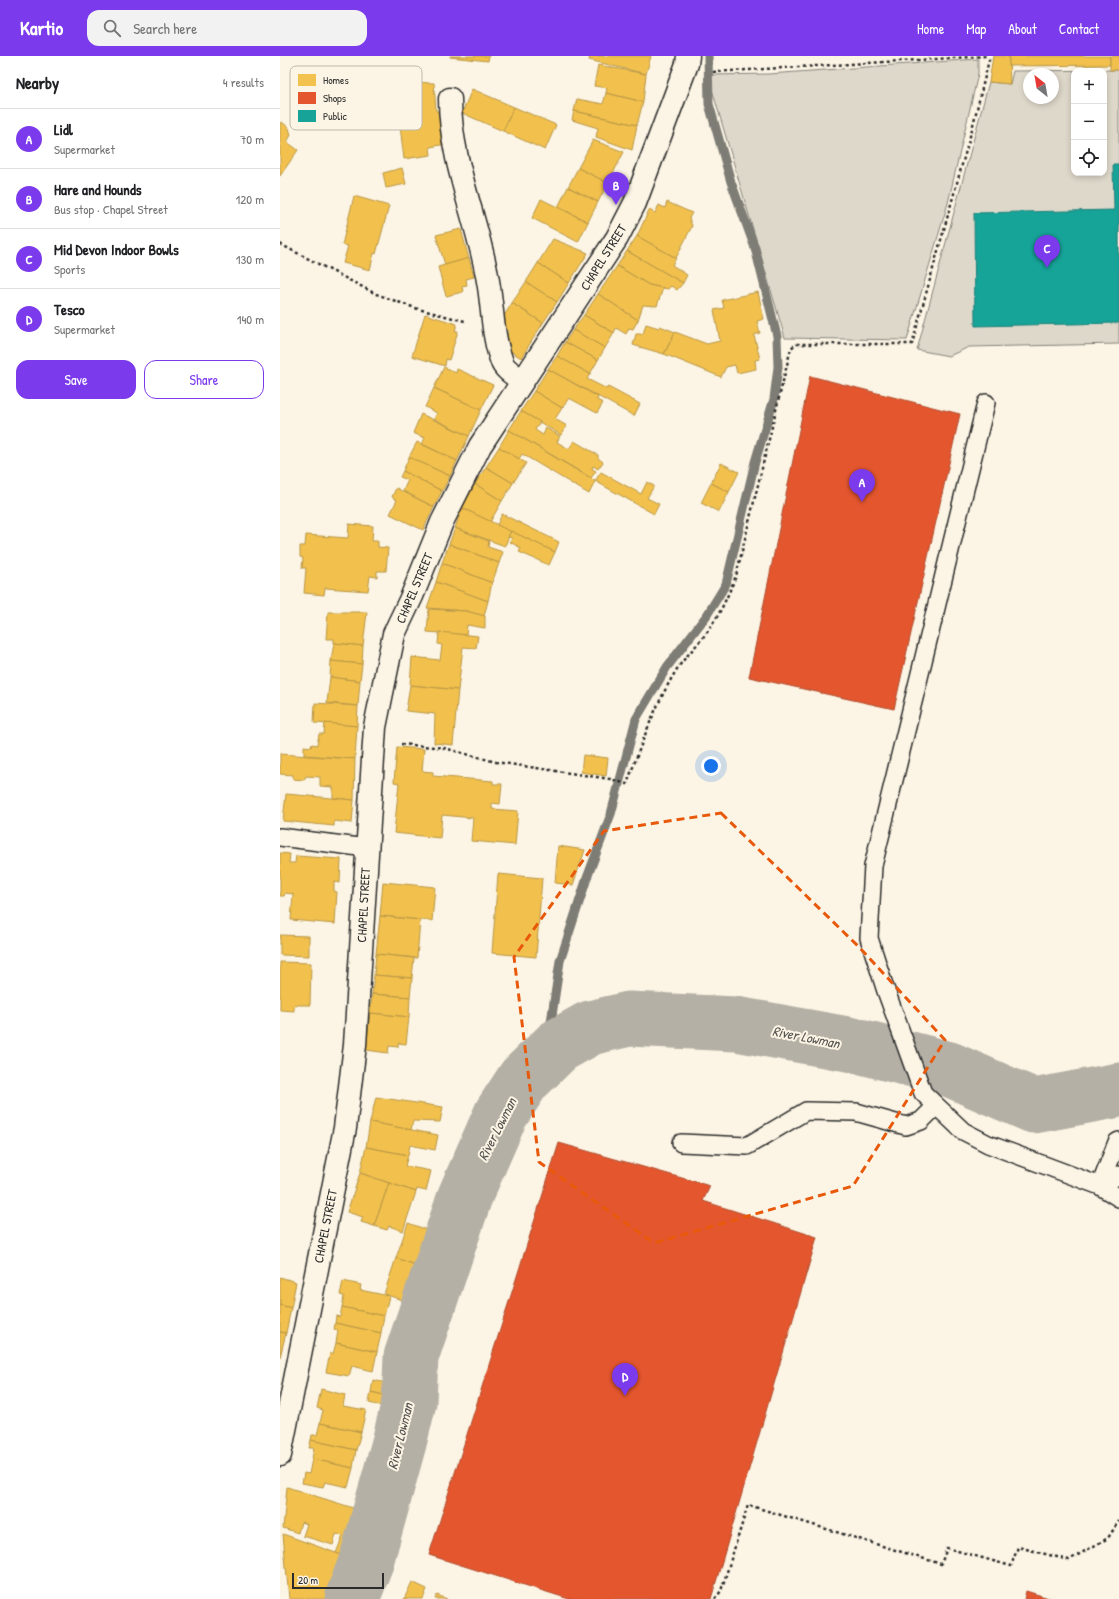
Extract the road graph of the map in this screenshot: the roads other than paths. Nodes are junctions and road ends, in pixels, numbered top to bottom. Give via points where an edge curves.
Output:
1 (688, 56) edge
2 (450, 99) dead end
3 (522, 381) junction
4 (986, 403) dead end
5 (280, 837) edge
6 (367, 848) junction
7 (936, 1106) junction
8 (1119, 1141) edge
9 (681, 1143) dead end
10 (1119, 1175) edge
11 (1100, 1186) junction
12 (1119, 1198) edge
13 (280, 1455) edge

1 - 3 street, CHAPEL STREET via 635,203 616,238
2 - 3 street via 455,152 488,281 493,328 502,364
3 - 6 street, CHAPEL STREET via 480,446 445,515 394,634 375,727
4 - 7 lane via 873,866 869,938 923,1093
5 - 6 lane
6 - 13 street, CHAPEL STREET via 355,1045 346,1128
7 - 9 lane via 921,1121 906,1126 856,1112 806,1111 747,1146
7 - 11 lane via 963,1131 988,1144
8 - 11 lane
10 - 11 lane
11 - 12 lane

